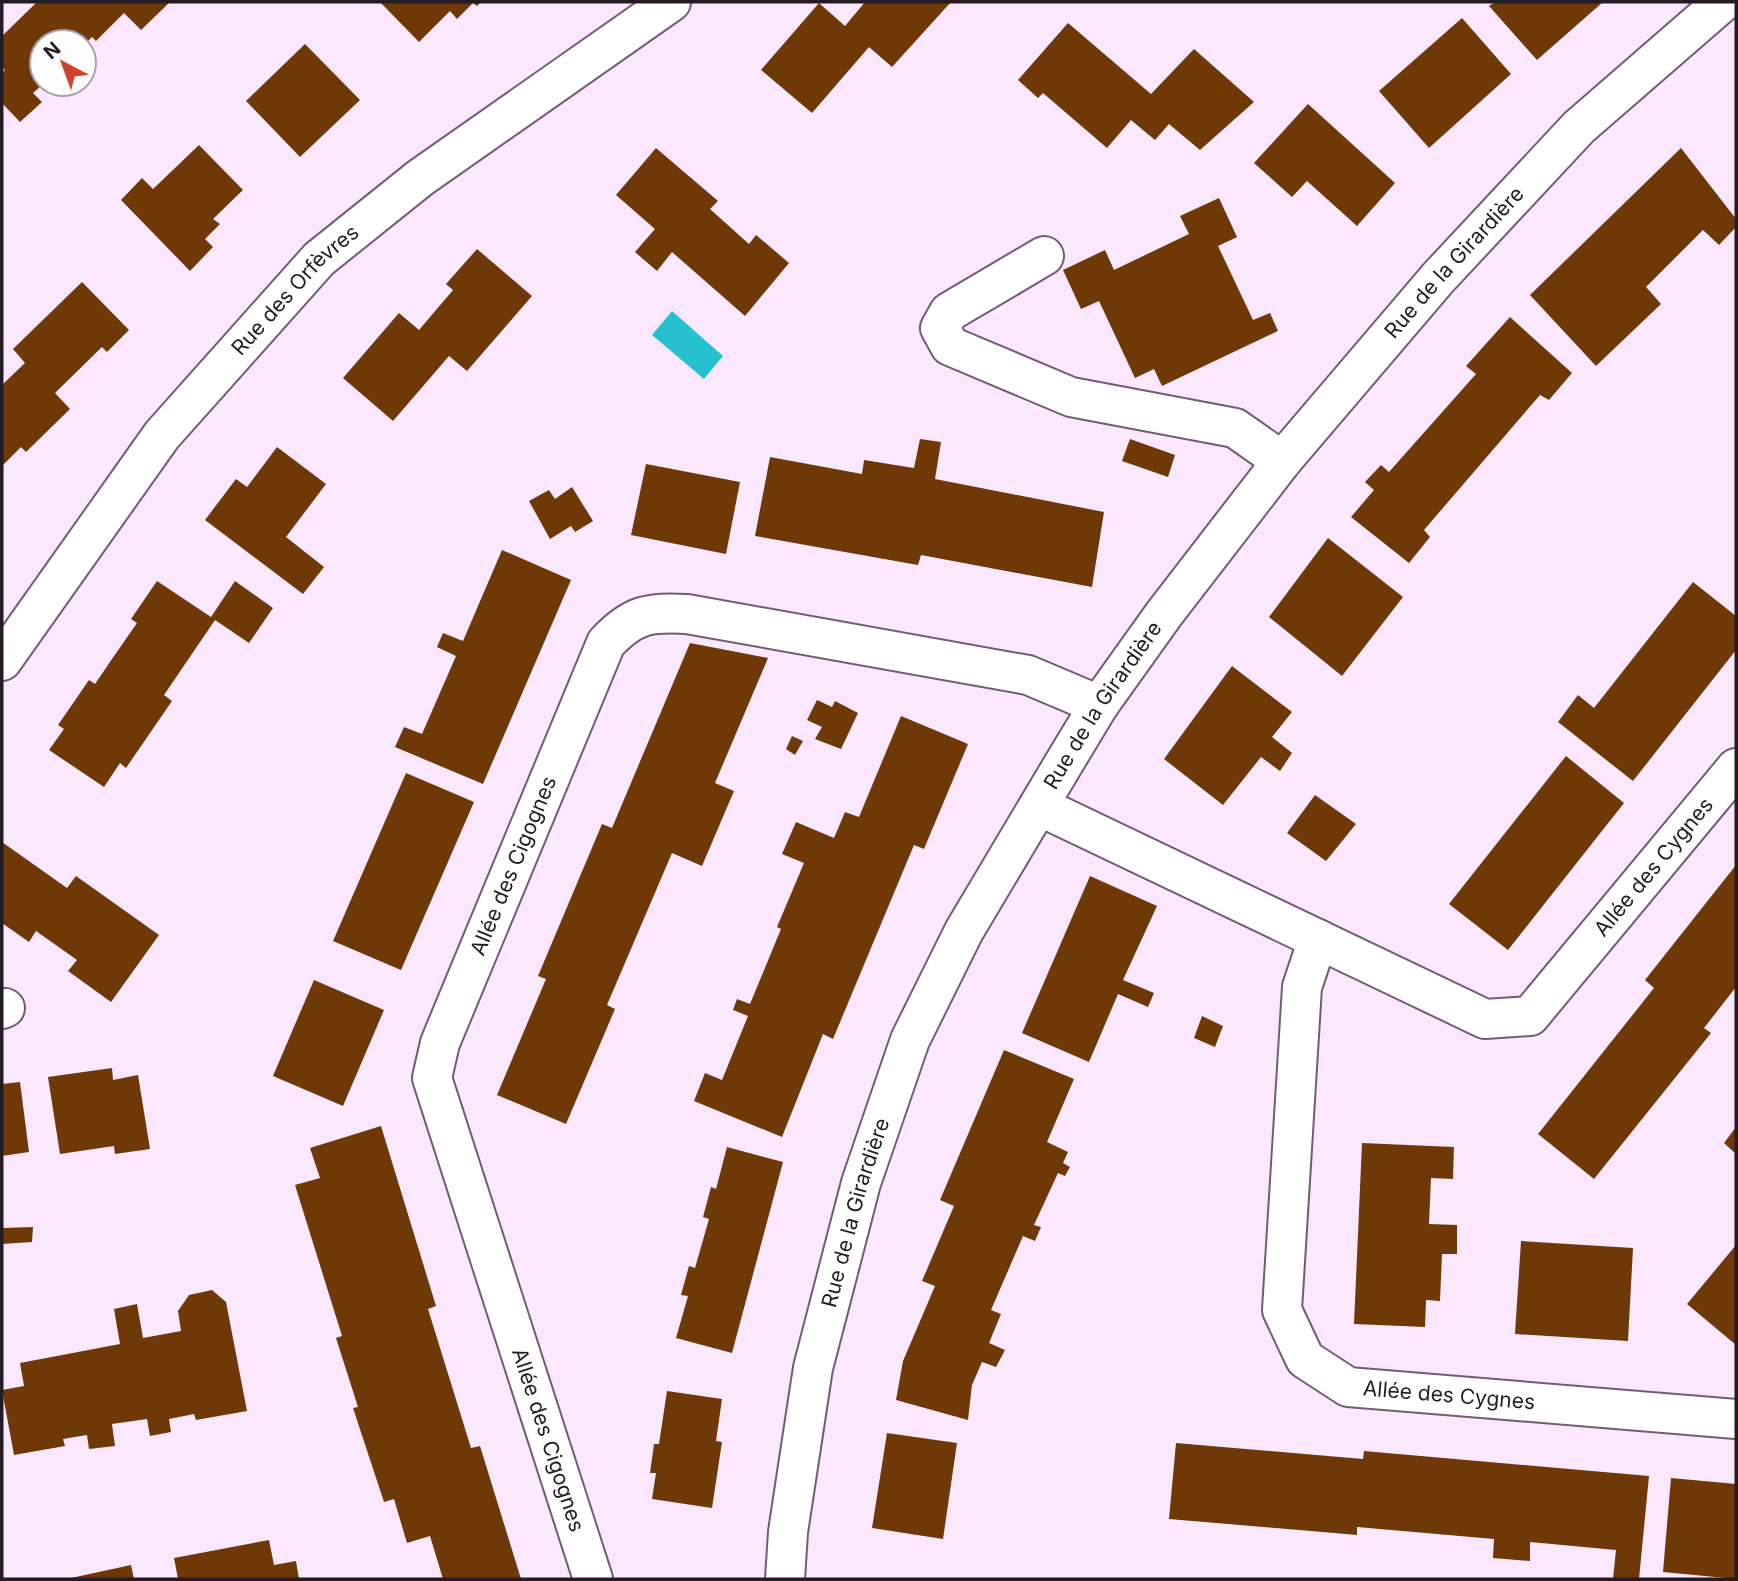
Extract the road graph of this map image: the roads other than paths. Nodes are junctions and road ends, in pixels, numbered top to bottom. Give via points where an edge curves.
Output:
1 (671, 2) edge
2 (1723, 2) edge
3 (1044, 256) dead end
4 (1282, 461) junction
5 (2, 661) edge
6 (1099, 705) junction
7 (1736, 768) edge
8 (1039, 806) junction
9 (1318, 939) junction
10 (1736, 1419) edge
11 (593, 1579) edge
12 (785, 1579) edge

1 - 5 street, Rue des Orfèvres via 420,178 319,259 162,435
2 - 4 street, Rue de la Girardière via 1579,127 1438,278
3 - 4 street via 949,312 940,328 950,346 1071,397 1235,428
4 - 6 street, Rue de la Girardière
6 - 8 street, Rue de la Girardière
6 - 11 street, Allée des Cigognes via 1028,675 687,614 650,612 621,627 606,643 440,1043 432,1078
7 - 9 street, Allée des Cygnes via 1530,1016 1485,1019
8 - 9 street, Allée des Cygnes
8 - 12 street, Rue de la Girardière via 964,931 910,1040 861,1183 813,1368
9 - 10 street, Allée des Cygnes via 1302,987 1282,1310 1306,1359 1348,1387

